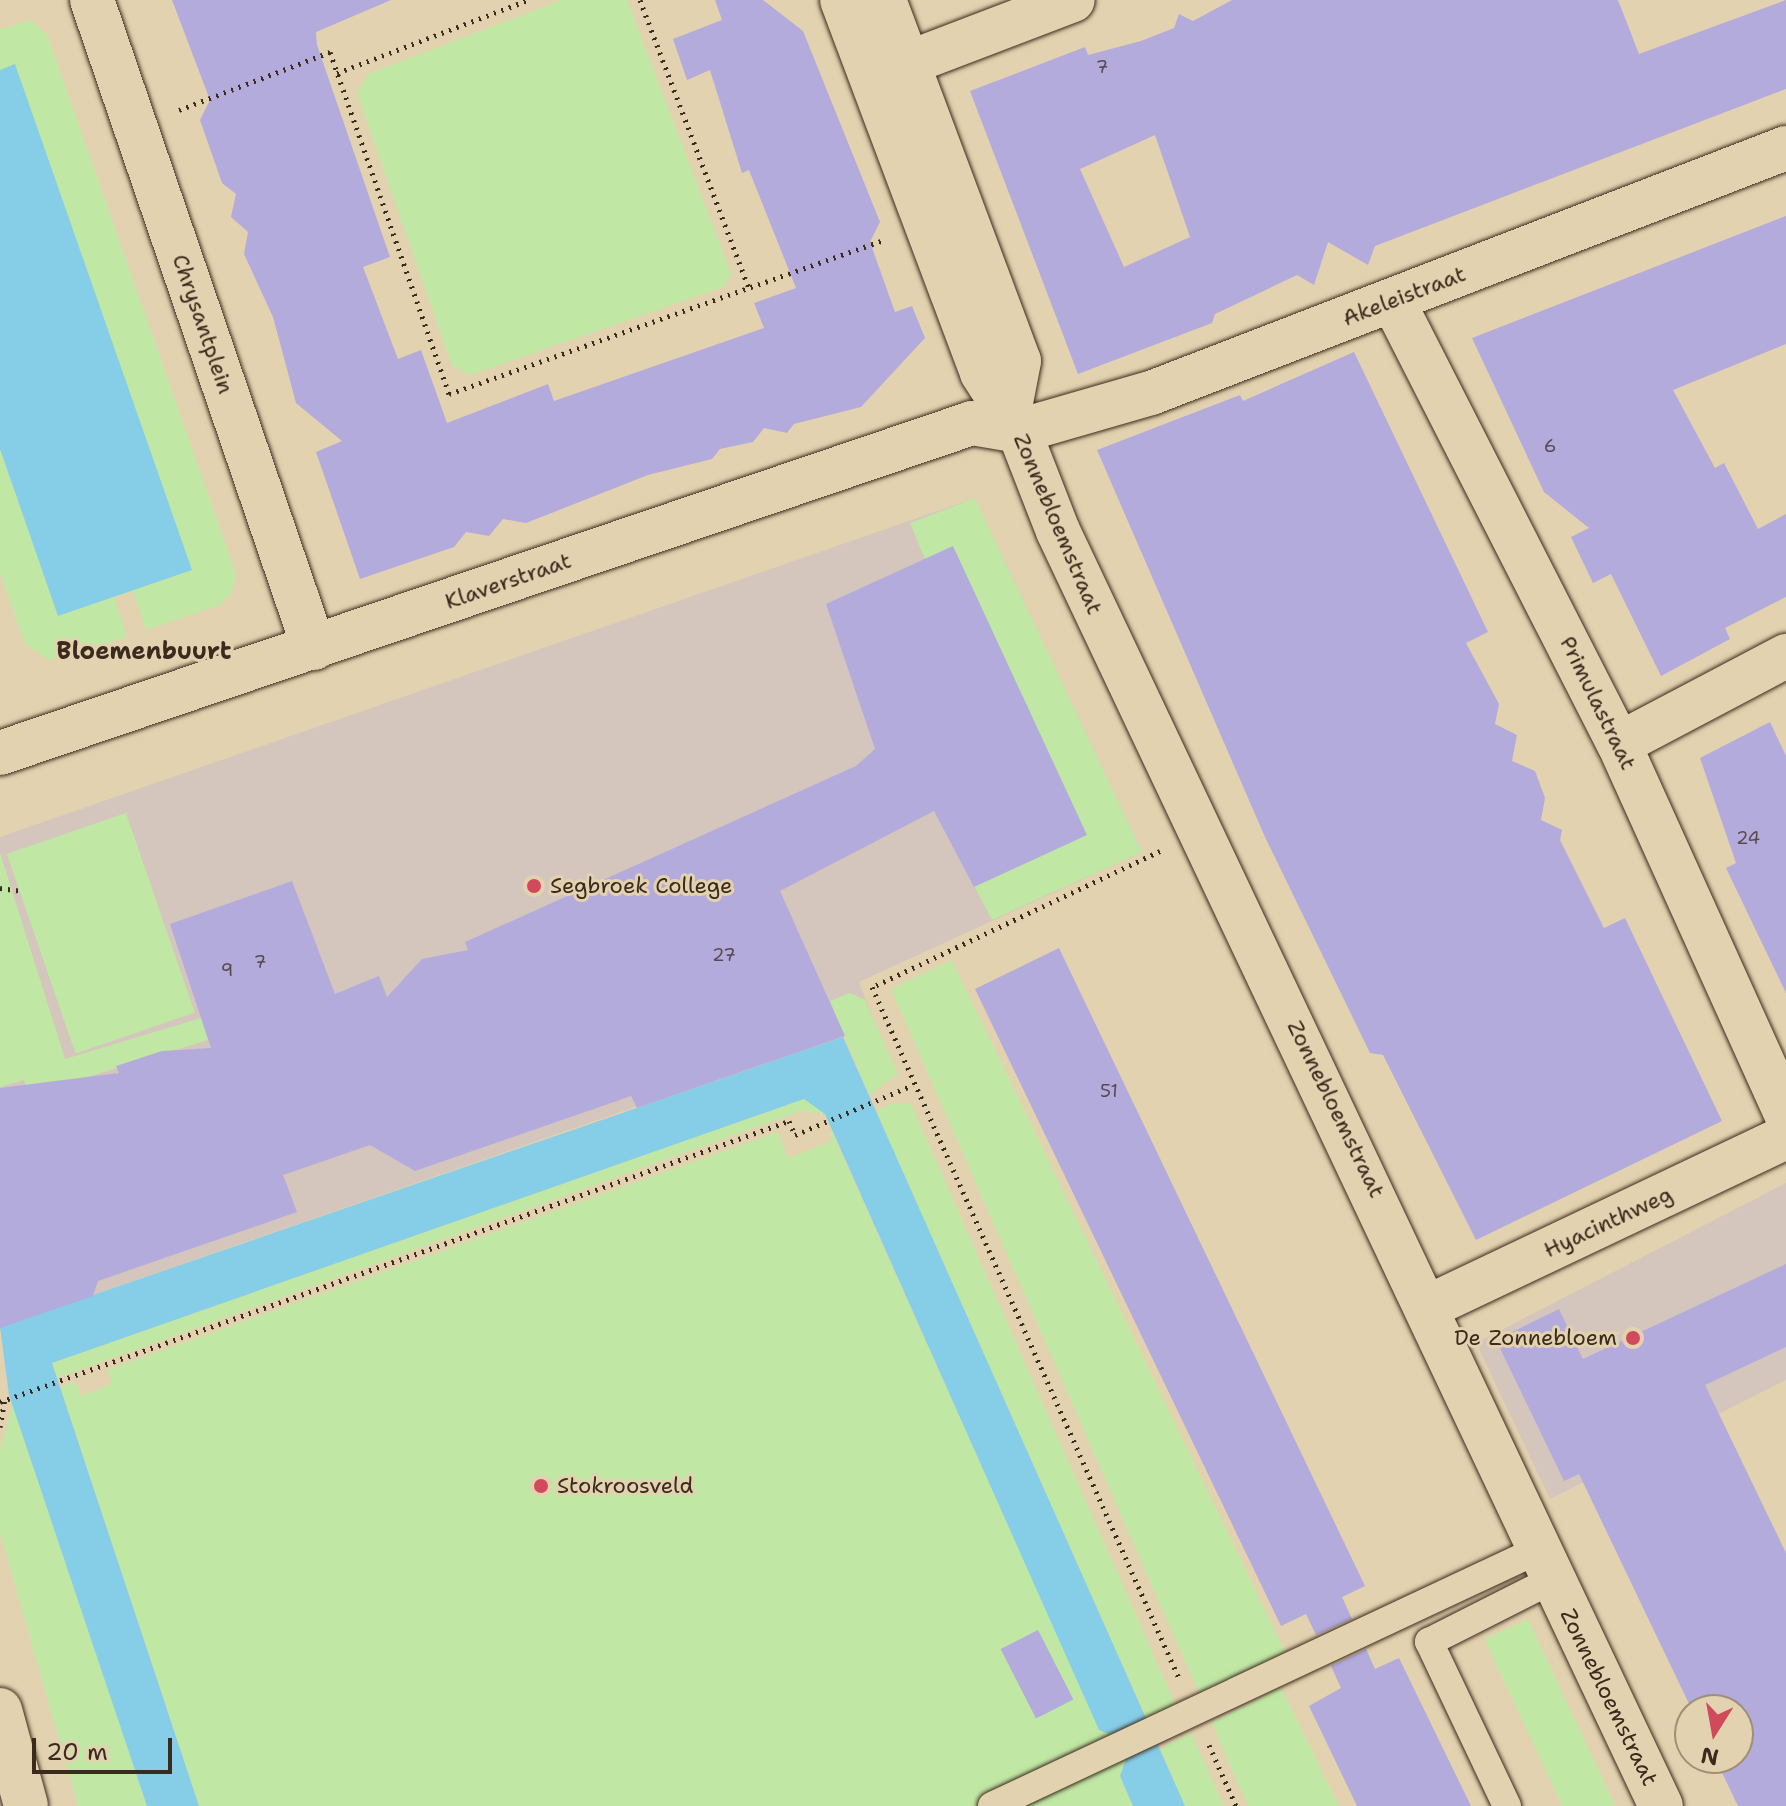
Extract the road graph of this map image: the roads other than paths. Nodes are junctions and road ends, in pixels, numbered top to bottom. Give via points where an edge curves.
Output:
1 (92, 0) edge
2 (842, 0) edge
3 (884, 0) edge
4 (1073, 0) edge
5 (890, 71) junction
6 (1786, 148) edge
7 (1393, 301) junction
8 (1014, 422) junction
9 (314, 648) junction
10 (1786, 656) edge
11 (1619, 744) junction
12 (0, 753) edge
13 (1786, 1114) edge
14 (1786, 1137) edge
15 (1430, 1306) junction
16 (1545, 1565) junction
17 (0, 1710) edge
18 (26, 1806) edge
19 (992, 1806) edge
20 (1507, 1806) edge
21 (1661, 1806) edge

1 - 9 street, Chrysantplein
2 - 5 street, Zonnebloemstraat
3 - 5 street, Zonnebloemstraat
4 - 5 street
5 - 8 street, Zonnebloemstraat via 1019,361
6 - 7 street, Akeleistraat
7 - 8 street, Akeleistraat via 1151,393
7 - 11 street, Primulastraat
8 - 9 street, Klaverstraat via 972,423
8 - 15 street, Zonnebloemstraat via 1201,832
9 - 12 street, Klaverstraat
10 - 11 street
11 - 13 street, Primulastraat
14 - 15 street, Hyacinthweg
15 - 16 street, Zonnebloemstraat
16 - 19 lane
16 - 20 lane via 1429,1642
16 - 21 street, Zonnebloemstraat
17 - 18 street

